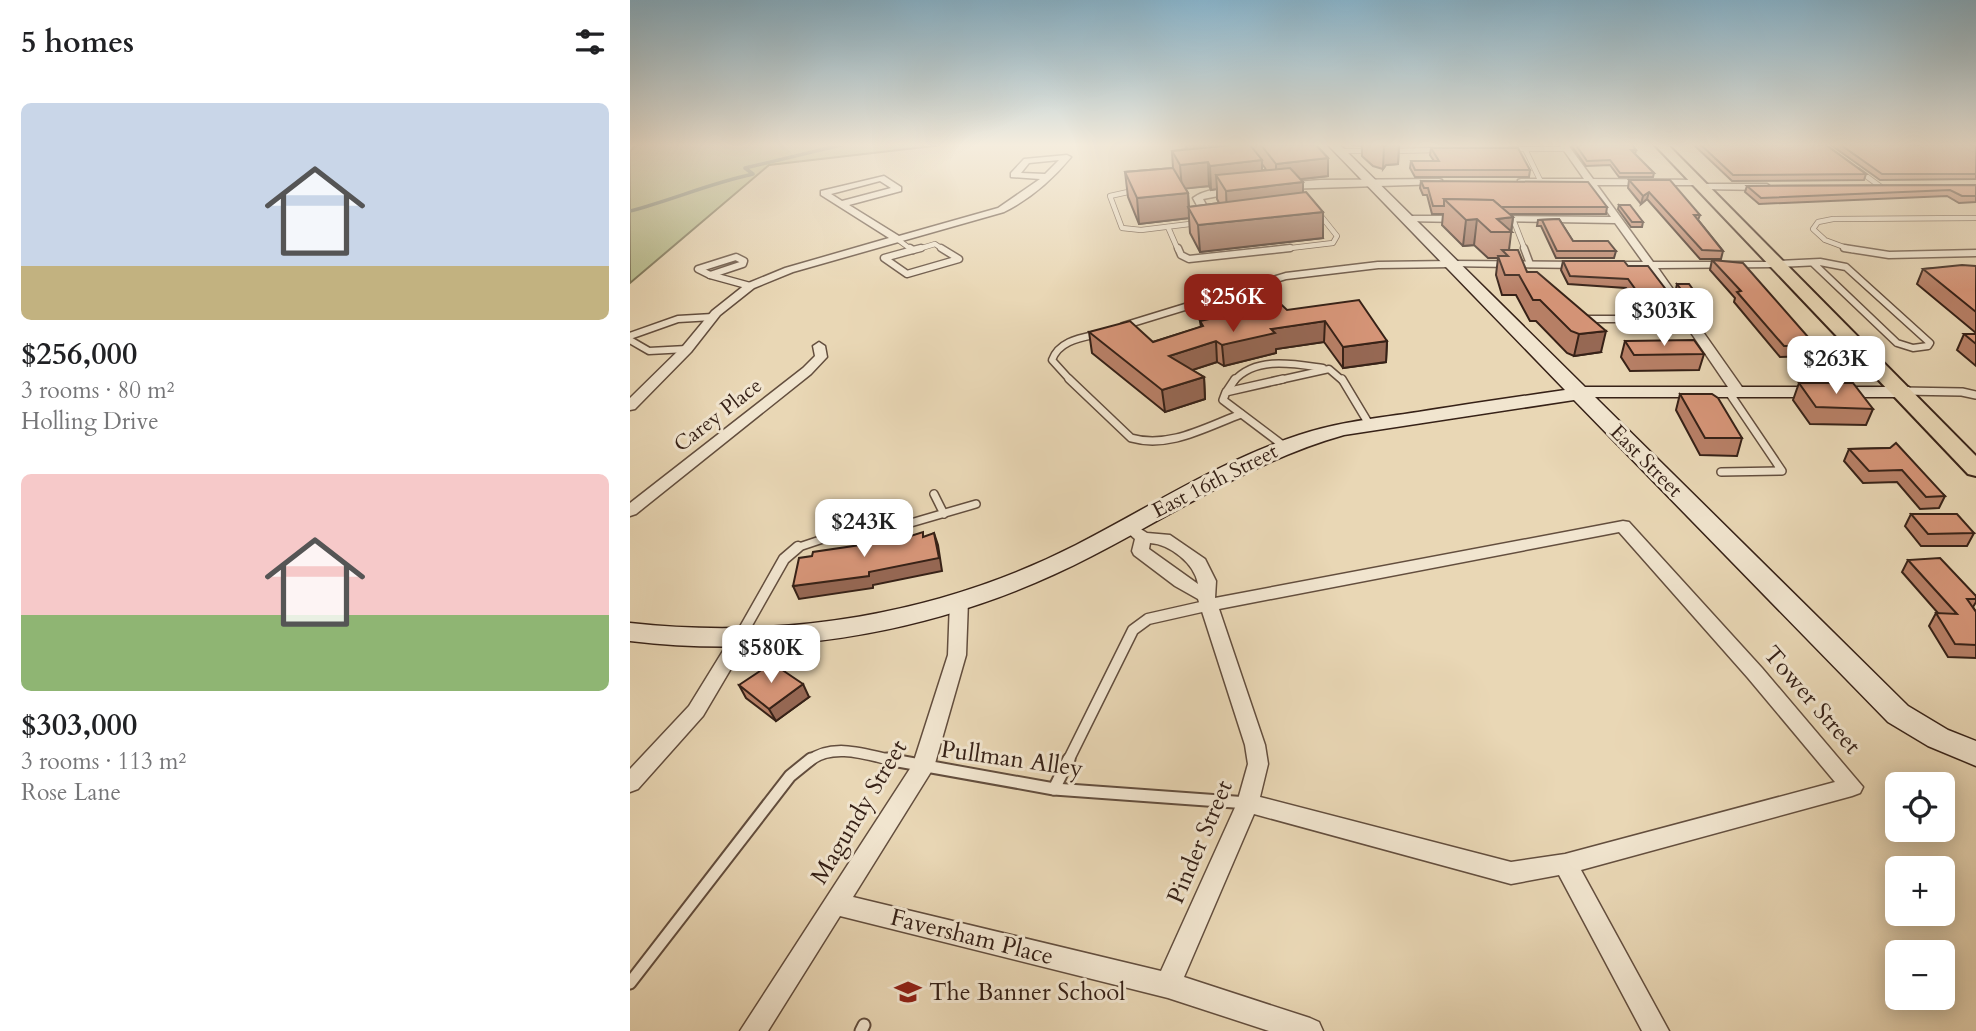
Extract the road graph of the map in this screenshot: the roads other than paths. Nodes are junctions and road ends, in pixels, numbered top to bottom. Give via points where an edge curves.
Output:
1 (824, 193) edge
2 (882, 193) edge
3 (1028, 193) edge
4 (1116, 193) edge
5 (1211, 193) edge
6 (1380, 193) edge
7 (1598, 193) edge
8 (1708, 193) edge
9 (1310, 201) edge
10 (840, 204) junction
11 (1317, 211) junction
12 (1304, 212) edge
13 (1976, 218) edge
14 (1406, 219) junction
15 (1473, 219) edge
16 (1486, 219) edge
17 (1513, 219) junction
18 (1223, 220) edge
19 (1616, 220) junction
20 (1210, 222) junction
21 (1168, 227) junction
22 (897, 239) junction
23 (913, 250) junction
24 (1861, 251) junction
25 (1975, 254) edge
26 (1854, 257) dead end
27 (1813, 263) junction
28 (1452, 264) junction
29 (1530, 264) junction
30 (1776, 264) junction
31 (1588, 265) edge
32 (1601, 265) edge
33 (1650, 265) junction
34 (709, 275) junction
35 (750, 286) junction
36 (1201, 302) junction
37 (1210, 311) edge
38 (713, 317) junction
39 (1571, 319) edge
40 (1689, 319) junction
41 (1121, 326) edge
42 (1108, 330) edge
43 (630, 338) edge
44 (819, 346) dead end
45 (687, 349) junction
46 (1329, 369) junction
47 (1732, 390) junction
48 (1902, 391) junction
49 (1226, 392) junction
50 (1577, 392) junction
51 (1976, 395) edge
52 (632, 403) edge
53 (1241, 414) junction
54 (1369, 424) junction
55 (1284, 446) junction
56 (1976, 469) edge
57 (1721, 472) dead end
58 (934, 494) dead end
59 (976, 504) dead end
60 (630, 511) edge
61 (944, 514) junction
62 (1136, 532) junction
63 (1208, 600) junction
64 (959, 601) junction
65 (630, 632) edge
66 (740, 638) junction
67 (1976, 754) edge
68 (923, 767) junction
69 (630, 783) edge
70 (1054, 789) junction
71 (1248, 803) junction
72 (1565, 864) junction
73 (835, 904) junction
74 (630, 984) edge
75 (1168, 985) junction
76 (753, 1031) edge
77 (1310, 1031) edge
78 (1656, 1031) edge

1 - 10 street
2 - 10 street
3 - 22 street via 1001,210
4 - 21 lane via 1110,196 1120,225 1132,230
5 - 20 street via 1198,198
6 - 14 main road, East Street
7 - 19 street
8 - 30 main road
9 - 11 lane
10 - 22 street
11 - 12 lane
11 - 21 lane via 1338,236 1333,243 1189,259 1181,255
13 - 24 lane via 1833,219 1814,225 1816,233 1828,241
14 - 15 street
14 - 28 main road, East Street
16 - 17 street
17 - 19 street
17 - 29 lane
18 - 20 lane
19 - 33 street
20 - 21 lane
22 - 23 lane
22 - 35 street
23 - 23 lane via 935,244 959,258 907,274 884,258
24 - 25 lane
24 - 26 lane
27 - 27 lane via 1897,343 1928,346 1930,343 1842,263
27 - 30 lane
28 - 29 street
28 - 36 lane via 1378,265 1286,276
28 - 50 main road, East Street
29 - 31 street
30 - 33 street
30 - 48 main road
32 - 33 street
33 - 40 street
34 - 34 lane via 698,268 736,257 744,261
34 - 35 lane
35 - 38 street
36 - 37 lane
36 - 41 lane
38 - 43 lane via 678,319
38 - 45 street
39 - 40 lane
40 - 47 street
42 - 53 lane via 1068,343 1052,360 1131,438 1170,441
43 - 45 lane via 649,351
44 - 60 street, Carey Place via 821,356 807,371
45 - 52 street
46 - 49 lane
46 - 49 lane via 1272,364 1240,374
46 - 54 lane via 1339,375
47 - 48 main road, East 16th Street
47 - 50 main road, East 16th Street
47 - 57 lane via 1782,471
48 - 51 lane
48 - 56 main road
49 - 53 lane via 1223,400
50 - 54 main road, East 16th Street
50 - 67 main road, East Street via 1898,714
53 - 55 lane
54 - 55 main road, East 16th Street
55 - 62 main road, East 16th Street via 1236,467
58 - 61 lane
59 - 61 lane
61 - 66 lane via 799,546 784,559
62 - 63 street via 1140,551
62 - 63 street, Pinder Street via 1164,539 1199,563 1207,581
62 - 64 main road, East 16th Street
63 - 70 lane via 1148,619 1133,630
63 - 71 street, Pinder Street via 1258,755
63 - 72 street, Tower Street via 1623,526 1852,787
64 - 66 main road, East 16th Street via 860,625
64 - 68 street, Magundy Street via 957,654
65 - 66 main road, East 16th Street via 657,637
66 - 69 street via 696,711
68 - 70 lane, Pullman Alley
68 - 73 street, Magundy Street
68 - 74 lane, Pullman Alley via 843,750 806,761
70 - 71 lane, Pullman Alley
71 - 72 street, Tower Street via 1511,873
71 - 75 street, Pinder Street
72 - 78 street
73 - 75 street, Faversham Place
73 - 76 street, Magundy Street
75 - 77 street, Faversham Place

